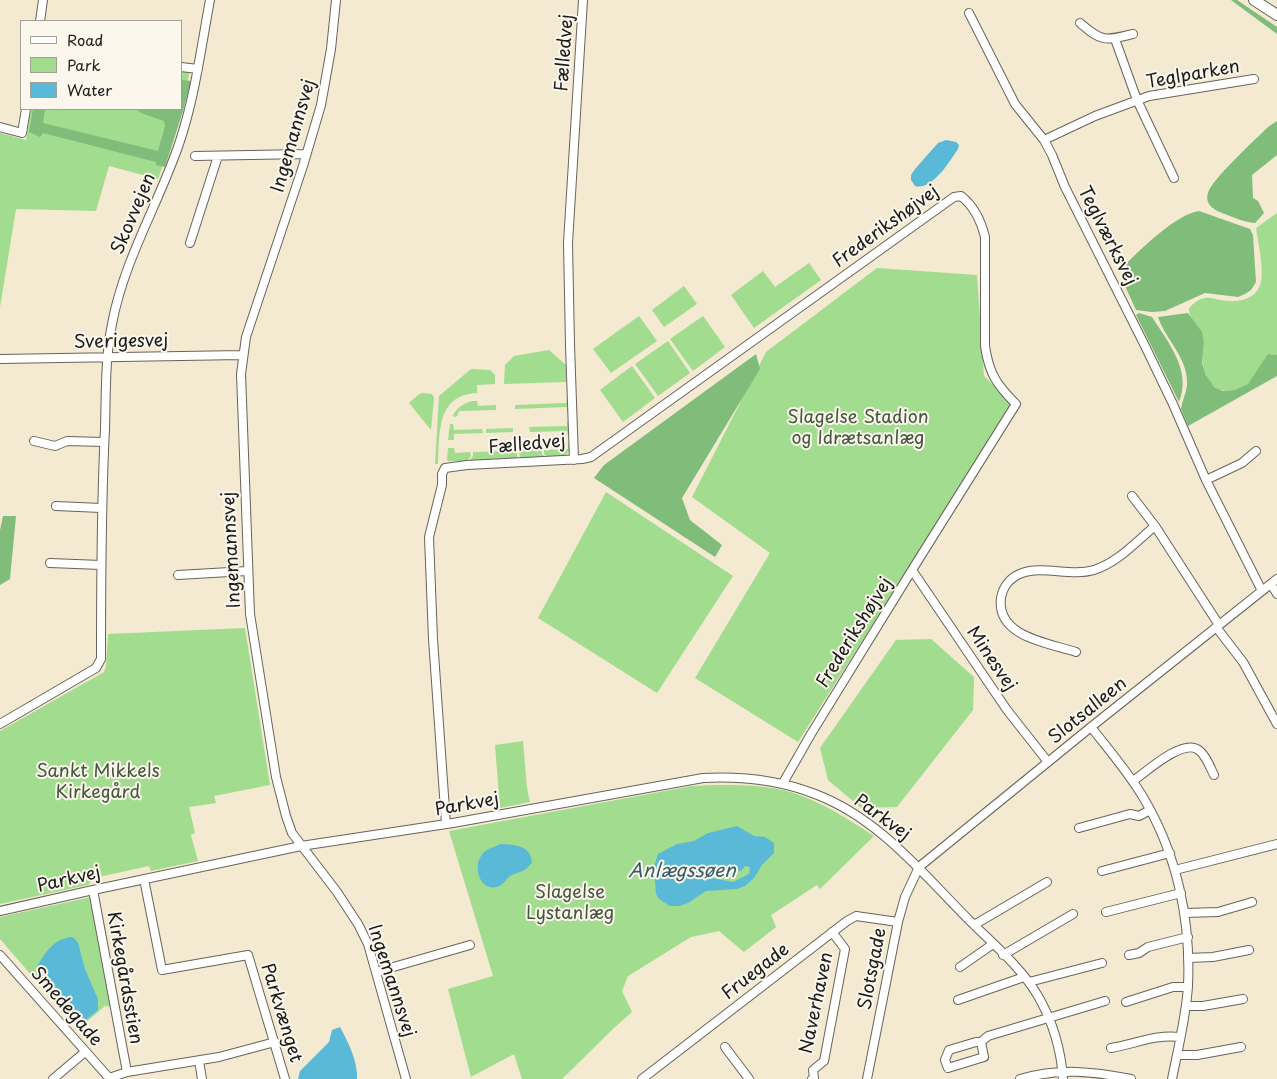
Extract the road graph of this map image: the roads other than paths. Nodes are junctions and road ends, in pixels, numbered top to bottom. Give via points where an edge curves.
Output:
1 (44, 0) edge
2 (210, 0) edge
3 (336, 0) edge
4 (583, 0) edge
5 (1254, 0) edge
6 (968, 13) dead end
7 (1277, 15) edge
8 (40, 20) edge
9 (1080, 23) dead end
10 (1133, 34) dead end
11 (1115, 39) junction
12 (182, 67) edge
13 (198, 69) junction
14 (1254, 79) dead end
15 (1137, 100) junction
16 (26, 110) edge
17 (0, 127) edge
18 (1044, 140) junction
19 (306, 154) junction
20 (195, 156) dead end
21 (218, 156) junction
22 (1174, 178) dead end
23 (190, 243) dead end
24 (242, 355) junction
25 (108, 358) junction
26 (0, 360) edge
27 (34, 441) dead end
28 (104, 442) junction
29 (1256, 451) dead end
30 (574, 460) junction
31 (1206, 480) junction
32 (1132, 496) dead end
33 (56, 506) dead end
34 (102, 508) junction
35 (1155, 526) junction
36 (50, 563) dead end
37 (101, 565) junction
38 (912, 570) junction
39 (247, 572) junction
40 (178, 575) dead end
41 (1274, 581) edge
42 (1262, 591) junction
43 (1277, 594) edge
44 (1218, 626) junction
45 (1076, 652) dead end
46 (0, 724) edge
47 (1277, 724) edge
48 (1091, 727) junction
49 (1048, 762) junction
50 (1214, 775) dead end
51 (1132, 781) junction
52 (783, 783) junction
53 (1150, 810) junction
54 (446, 824) junction
55 (1080, 828) dead end
56 (1277, 844) edge
57 (301, 846) junction
58 (1170, 853) junction
59 (919, 868) junction
60 (1175, 870) junction
61 (1102, 871) dead end
62 (144, 879) junction
63 (1047, 882) dead end
64 (93, 890) junction
65 (1181, 893) junction
66 (1252, 902) dead end
67 (0, 912) edge
68 (1106, 912) dead end
69 (1185, 913) junction
70 (1074, 914) dead end
71 (898, 922) junction
72 (974, 926) junction
73 (832, 932) junction
74 (1188, 937) junction
75 (993, 944) junction
76 (470, 945) dead end
77 (1249, 950) dead end
78 (0, 955) edge
79 (1003, 955) junction
80 (1129, 955) dead end
81 (1188, 958) junction
82 (1102, 962) dead end
83 (960, 967) dead end
84 (376, 972) junction
85 (1027, 980) junction
86 (1188, 987) junction
87 (1243, 999) dead end
88 (958, 1000) dead end
89 (1105, 1001) dead end
90 (1126, 1002) dead end
91 (1186, 1006) junction
92 (1049, 1017) junction
93 (1180, 1038) junction
94 (275, 1042) junction
95 (982, 1042) junction
96 (725, 1047) dead end
97 (1241, 1047) dead end
98 (1111, 1048) dead end
99 (85, 1052) junction
100 (1177, 1055) junction
101 (200, 1061) junction
102 (126, 1072) junction
103 (1063, 1075) edge
104 (109, 1078) edge
105 (53, 1079) edge
106 (202, 1079) edge
107 (285, 1079) edge
108 (406, 1079) edge
109 (642, 1079) edge
110 (749, 1079) edge
111 (812, 1079) edge
112 (866, 1079) edge
113 (1020, 1079) edge
114 (1131, 1079) edge
115 (1172, 1079) edge

1 - 8 street
2 - 13 street, Skovvejen
3 - 19 street, Ingemannsvej via 327,76
4 - 30 street, Fælledvej via 568,243
5 - 7 main road
6 - 18 street, Teglværksvej via 1015,104
9 - 11 street via 1095,36
10 - 11 street
11 - 15 street, Teglparken
12 - 13 street
13 - 25 street, Skovvejen via 179,144 120,290 111,325
14 - 15 street, Teglparken
15 - 18 street, Teglparken
15 - 22 street, Teglparken
16 - 17 street via 22,133
18 - 31 street, Teglværksvej via 1172,402
19 - 21 street
19 - 24 street, Ingemannsvej
20 - 21 street
21 - 23 street
24 - 25 street, Sverigesvej
24 - 39 street, Ingemannsvej
25 - 26 street, Sverigesvej
25 - 28 street, Skovvejen
27 - 28 street via 55,446 67,442
28 - 34 street, Skovvejen
29 - 31 street via 1242,463
30 - 38 street, Frederikshøjvej via 600,452 954,197 961,196 976,213 985,237 987,361 998,385 1016,404
30 - 54 street, Fælledvej via 468,465 445,468 442,474 429,537
31 - 42 street, Teglværksvej
32 - 35 street
33 - 34 street
34 - 37 street, Skovvejen
35 - 44 street
35 - 45 street via 1104,567 1080,572 1030,571 1012,578 1006,585 1000,604 1008,625 1019,634
36 - 37 street
37 - 46 street, Skovvejen via 99,664
38 - 49 street, Minesvej via 1007,710
38 - 52 street, Frederikshøjvej
39 - 40 street
39 - 57 street, Ingemannsvej via 251,630 276,777 292,833
41 - 42 street, Slotsalleen
41 - 43 street
42 - 44 street, Slotsalleen
44 - 47 street via 1243,662
44 - 48 street, Slotsalleen
48 - 49 street, Slotsalleen
48 - 51 street
49 - 59 street, Slotsalleen
50 - 51 street via 1201,752 1190,747 1173,752
51 - 53 street
52 - 54 street, Parkvej via 703,778
52 - 59 street, Parkvej via 816,794 851,812 889,840
53 - 55 street via 1138,816 1130,814
53 - 58 street
54 - 57 street, Parkvej
56 - 60 street
57 - 62 street, Parkvej
57 - 84 street, Ingemannsvej via 358,924
58 - 60 street
58 - 61 street
59 - 71 street, Slotsgade via 905,897
59 - 72 street, Parkvej
60 - 65 street
62 - 64 street, Parkvej
62 - 94 street, Parkvænget via 162,970 248,955
63 - 72 street
64 - 67 street, Parkvej
64 - 102 street, Kirkegårdsstien
65 - 68 street
65 - 69 street
66 - 69 street via 1218,912
69 - 74 street
70 - 79 street
71 - 73 street, Fruegade via 856,916
71 - 112 street, Slotsgade
72 - 75 street, Parkvej
73 - 109 street, Fruegade
73 - 111 street, Naverhaven via 845,949 824,1061 813,1070
74 - 80 street
74 - 81 street
75 - 79 street, Parkvej
75 - 83 street
76 - 84 street
77 - 81 street via 1213,958
78 - 99 street, Smedegade
79 - 85 street, Parkvej
81 - 86 street
82 - 85 street
84 - 108 street, Ingemannsvej
85 - 88 street
85 - 92 street, Parkvej
86 - 90 street via 1173,987
86 - 91 street
87 - 91 street
89 - 92 street
91 - 93 street
92 - 95 street via 988,1036
92 - 103 street, Parkvej
93 - 98 street via 1166,1035
93 - 100 street
94 - 101 street
94 - 107 street, Parkvænget
95 - 95 street via 949,1050 945,1060 948,1068 984,1057
96 - 110 street
97 - 100 street via 1198,1055
99 - 104 street, Smedegade
99 - 105 street
100 - 115 street
101 - 102 street
101 - 106 street
102 - 104 street
103 - 113 street via 1046,1073
103 - 114 street via 1091,1072

